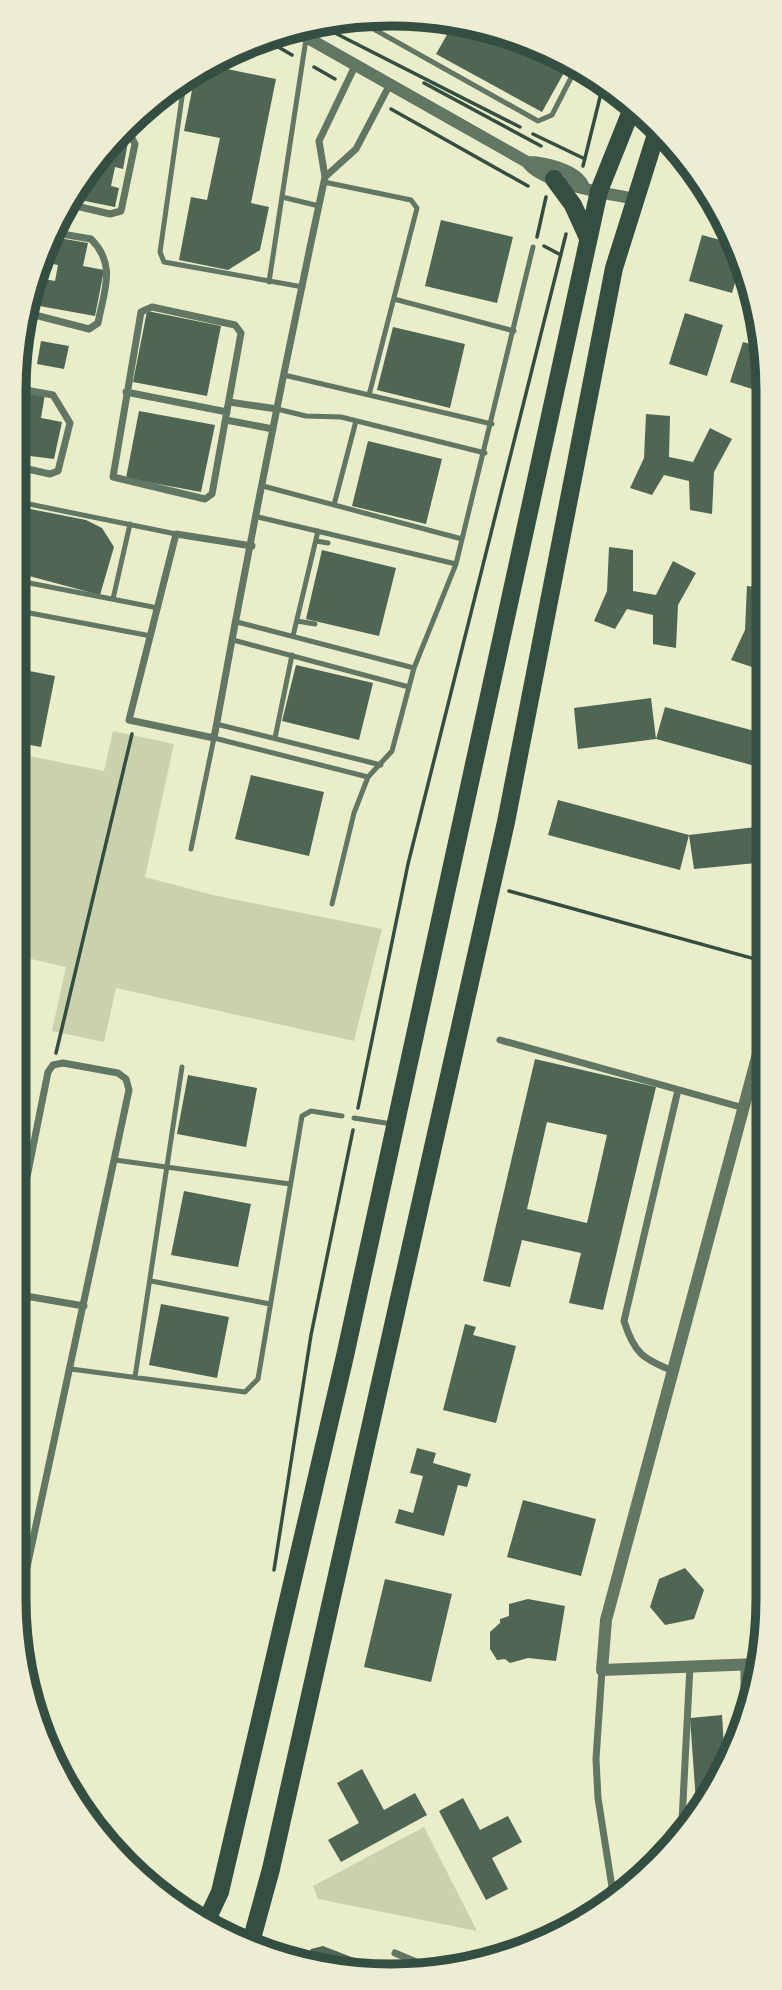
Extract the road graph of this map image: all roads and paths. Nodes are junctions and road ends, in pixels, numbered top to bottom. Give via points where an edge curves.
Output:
1 (370, 27) edge
2 (333, 31) edge
3 (329, 34) dead end
4 (303, 37) edge
5 (306, 37) edge
6 (276, 45) edge
7 (303, 61) junction
8 (355, 66) junction
9 (573, 75) edge
10 (345, 85) junction
11 (389, 86) junction
12 (183, 92) edge
13 (601, 93) edge
14 (379, 103) junction
15 (628, 114) edge
16 (129, 137) edge
17 (654, 139) edge
18 (546, 149) dead end
19 (585, 159) junction
20 (527, 162) junction
21 (570, 162) dead end
22 (554, 179) junction
23 (325, 180) junction
24 (591, 188) junction
25 (534, 190) dead end
26 (546, 196) dead end
27 (282, 197) junction
28 (634, 199) junction
29 (573, 205) junction
30 (77, 206) edge
31 (320, 206) junction
32 (62, 234) edge
33 (589, 238) junction
34 (533, 247) dead end
35 (561, 255) junction
36 (269, 282) junction
37 (303, 287) junction
38 (394, 299) junction
39 (34, 315) edge
40 (514, 331) junction
41 (284, 375) junction
42 (26, 390) edge
43 (126, 392) junction
44 (369, 395) junction
45 (229, 402) junction
46 (277, 410) junction
47 (226, 416) junction
48 (356, 421) junction
49 (492, 424) junction
50 (273, 429) junction
51 (485, 453) junction
52 (26, 469) edge
53 (263, 486) junction
54 (26, 503) edge
55 (334, 505) junction
56 (258, 517) junction
57 (130, 524) junction
58 (318, 531) junction
59 (176, 534) junction
60 (462, 539) junction
61 (316, 541) junction
62 (328, 543) dead end
63 (252, 546) junction
64 (456, 564) junction
65 (26, 582) edge
66 (113, 598) junction
67 (158, 608) junction
68 (26, 612) edge
69 (297, 621) junction
70 (237, 622) junction
71 (315, 624) dead end
72 (151, 636) junction
73 (293, 636) junction
74 (233, 640) junction
75 (292, 655) junction
76 (414, 668) junction
77 (409, 687) junction
78 (135, 721) junction
79 (216, 724) junction
80 (214, 738) junction
81 (275, 738) junction
82 (382, 765) junction
83 (368, 776) junction
84 (191, 849) dead end
85 (506, 890) dead end
86 (332, 904) dead end
87 (756, 959) edge
88 (500, 1040) dead end
89 (756, 1062) edge
90 (53, 1065) junction
91 (182, 1067) dead end
92 (678, 1090) junction
93 (744, 1108) junction
94 (342, 1116) dead end
95 (355, 1118) junction
96 (395, 1125) junction
97 (115, 1160) junction
98 (167, 1167) junction
99 (26, 1171) edge
100 (290, 1184) junction
101 (151, 1281) junction
102 (26, 1296) edge
103 (270, 1304) junction
104 (84, 1306) junction
105 (71, 1368) junction
106 (673, 1371) junction
107 (135, 1377) junction
108 (26, 1573) edge
109 (272, 1582) dead end
110 (744, 1664) junction
111 (750, 1664) edge
112 (690, 1666) junction
113 (602, 1670) junction
114 (744, 1689) edge
115 (682, 1818) edge
116 (612, 1889) edge
117 (209, 1915) edge
118 (253, 1937) edge
119 (395, 1953) dead end
120 (418, 1963) edge

1 - 9 lane via 538,121 552,115
2 - 19 path
3 - 18 path
4 - 7 lane
5 - 8 street
6 - 7 path
7 - 10 path
7 - 27 lane
8 - 10 street
8 - 11 street
10 - 23 street via 320,142
11 - 14 street
11 - 20 street
12 - 36 lane via 160,252 164,262
13 - 19 path
14 - 23 street via 356,149
14 - 25 path
15 - 24 main road
16 - 30 street via 135,144 121,211 110,214
17 - 28 main road
19 - 21 path via 583,169
20 - 22 street via 533,172
20 - 24 street via 540,162
22 - 24 street
22 - 29 main road
23 - 31 street
23 - 38 lane via 416,203
24 - 28 street
24 - 33 main road
26 - 35 path via 536,242
27 - 31 lane
27 - 36 lane
28 - 118 main road via 614,268 506,821
29 - 33 main road
29 - 35 path
31 - 37 street
32 - 39 street via 91,239 108,263 98,323 89,329
33 - 96 main road
34 - 40 lane
35 - 95 path via 408,864
36 - 37 lane
37 - 41 street
38 - 40 lane
38 - 44 lane
40 - 49 lane
41 - 44 lane
41 - 46 street
42 - 52 street via 53,395 70,423 58,471 50,474
43 - 45 street via 141,312 152,307 239,329
43 - 47 street
43 - 47 street via 112,472 117,480 209,498
44 - 49 lane
45 - 46 street
45 - 47 street
46 - 48 lane
46 - 50 street
47 - 50 street
48 - 51 lane
48 - 55 lane
49 - 51 lane
50 - 53 street
51 - 60 lane
53 - 55 lane
53 - 56 street
54 - 57 lane
55 - 60 lane
56 - 58 lane
56 - 63 street
57 - 59 lane
57 - 66 lane
58 - 61 lane
58 - 64 lane
59 - 63 street
59 - 67 street
60 - 64 lane
61 - 62 lane
61 - 69 lane
63 - 70 street
64 - 76 lane
65 - 66 lane
66 - 67 lane
67 - 72 street
68 - 72 lane
69 - 71 lane
69 - 73 lane
70 - 73 lane
70 - 74 street
72 - 78 street via 129,720
73 - 76 lane
74 - 75 lane
74 - 79 street
75 - 77 lane
75 - 81 lane
76 - 77 lane
77 - 82 lane via 392,751
78 - 80 street
78 - 90 path
79 - 80 street
79 - 81 lane
80 - 83 lane
80 - 84 lane
81 - 82 lane
82 - 83 lane
83 - 86 lane
85 - 87 path
88 - 92 street
89 - 93 street
90 - 97 street via 118,1073 126,1079 129,1090
90 - 99 street
91 - 98 lane
92 - 93 street
92 - 106 street via 624,1321 639,1353
93 - 106 street
94 - 100 lane via 311,1111 302,1116
95 - 96 lane
95 - 109 path via 311,1335
96 - 117 main road via 220,1892
97 - 98 lane
97 - 104 street
98 - 100 lane
98 - 101 lane
100 - 103 lane
101 - 103 lane
101 - 107 lane
102 - 104 street
103 - 107 lane via 258,1379 245,1392
104 - 105 street
105 - 107 lane
105 - 108 street
106 - 113 street via 606,1620
110 - 111 street
110 - 112 street
110 - 114 street
112 - 113 street
112 - 115 street
113 - 116 street via 596,1759
119 - 120 street

